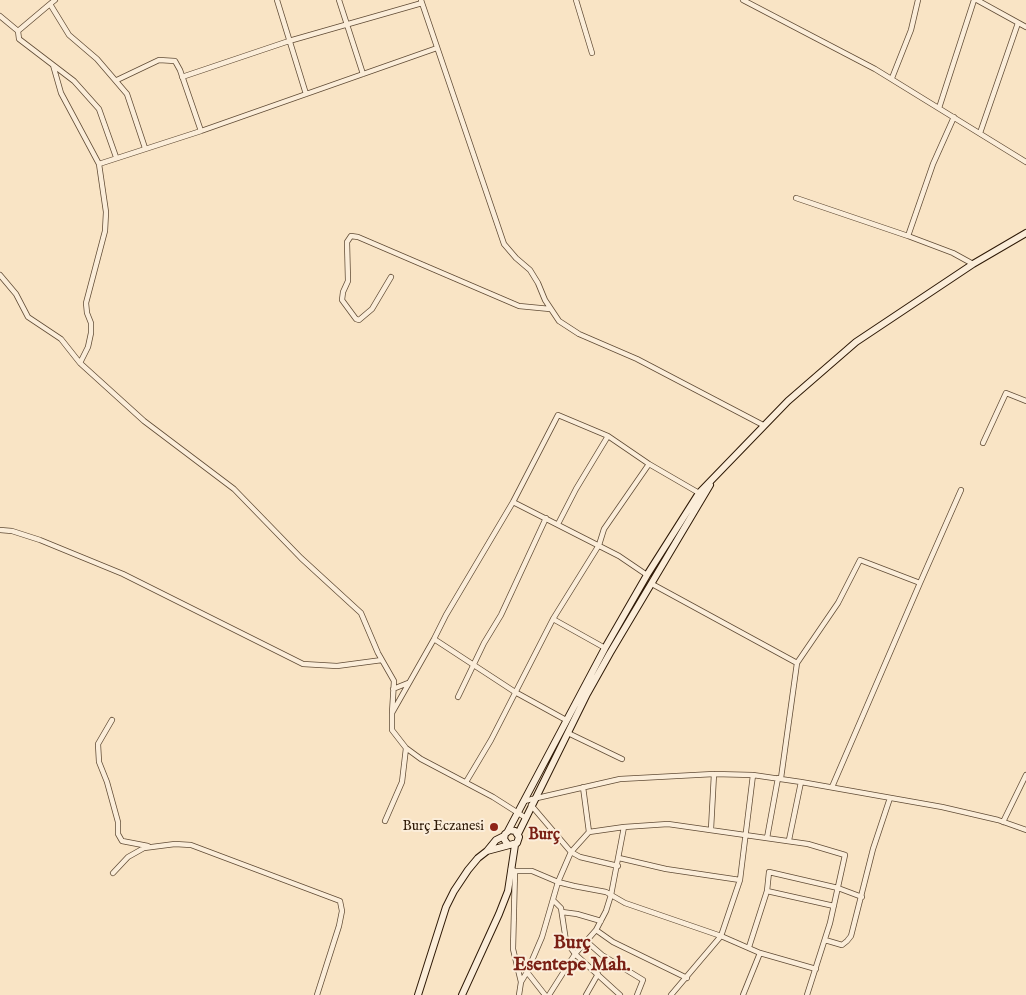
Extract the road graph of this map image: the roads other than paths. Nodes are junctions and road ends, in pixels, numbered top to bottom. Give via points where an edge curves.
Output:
1 (55, 0) edge
2 (277, 0) edge
3 (339, 0) edge
4 (576, 0) edge
5 (743, 0) edge
6 (918, 0) edge
7 (976, 0) edge
8 (422, 1) edge
9 (50, 4) junction
10 (0, 16) edge
11 (1018, 23) junction
12 (347, 25) junction
13 (1026, 27) edge
14 (18, 31) junction
15 (289, 41) junction
16 (437, 48) junction
17 (592, 52) dead end
18 (53, 65) junction
19 (364, 74) junction
20 (182, 77) junction
21 (892, 78) junction
22 (117, 80) junction
23 (306, 94) junction
24 (939, 108) junction
25 (954, 117) junction
26 (201, 131) junction
27 (980, 133) junction
28 (145, 148) junction
29 (116, 157) junction
30 (1026, 162) edge
31 (99, 164) junction
32 (796, 198) dead end
33 (1026, 233) edge
34 (908, 236) junction
35 (973, 264) junction
36 (0, 275) edge
37 (391, 277) dead end
38 (550, 309) junction
39 (80, 363) junction
40 (1026, 402) edge
41 (763, 425) junction
42 (608, 436) junction
43 (983, 443) dead end
44 (649, 464) junction
45 (712, 481) junction
46 (961, 490) dead end
47 (699, 493) junction
48 (513, 502) junction
49 (546, 518) junction
50 (558, 524) junction
51 (0, 530) edge
52 (599, 545) junction
53 (647, 575) junction
54 (920, 583) junction
55 (652, 584) junction
56 (640, 587) junction
57 (648, 591) junction
58 (553, 619) junction
59 (434, 639) junction
60 (605, 648) junction
61 (382, 660) junction
62 (797, 663) junction
63 (474, 665) junction
64 (408, 682) junction
65 (394, 689) junction
66 (515, 692) junction
67 (458, 697) dead end
68 (392, 713) junction
69 (112, 720) dead end
70 (566, 720) junction
71 (568, 733) junction
72 (406, 748) junction
73 (622, 759) dead end
74 (714, 774) junction
75 (1026, 774) edge
76 (753, 775) junction
77 (779, 778) junction
78 (466, 782) junction
79 (801, 782) junction
80 (583, 787) junction
81 (832, 787) junction
82 (890, 798) junction
83 (535, 799) junction
84 (524, 801) junction
85 (531, 806) junction
86 (517, 813) junction
87 (526, 818) junction
88 (385, 821) dead end
89 (1003, 822) junction
90 (624, 827) junction
91 (711, 829) junction
92 (1026, 830) edge
93 (589, 832) junction
94 (506, 834) junction
95 (518, 834) junction
96 (745, 834) junction
97 (767, 838) junction
98 (789, 840) junction
99 (511, 845) junction
100 (152, 847) junction
101 (487, 851) junction
102 (571, 852) junction
103 (619, 858) junction
104 (618, 866) junction
105 (513, 870) junction
106 (113, 873) dead end
107 (740, 880) junction
108 (558, 882) junction
109 (838, 888) junction
110 (767, 891) junction
111 (612, 895) junction
112 (862, 896) junction
113 (554, 900) junction
114 (834, 906) junction
115 (562, 912) junction
116 (601, 921) junction
117 (596, 930) junction
118 (721, 936) junction
119 (825, 940) junction
120 (586, 941) junction
121 (748, 947) junction
122 (760, 953) junction
123 (575, 954) junction
124 (816, 968) junction
125 (527, 972) junction
126 (598, 974) junction
127 (687, 978) junction
128 (520, 982) junction
129 (317, 995) edge
130 (418, 995) edge
131 (462, 995) edge
132 (519, 995) edge
133 (547, 995) edge
134 (586, 995) edge
135 (620, 995) edge
136 (637, 995) edge
137 (671, 995) edge
138 (743, 995) edge
139 (807, 995) edge

1 - 9 street
2 - 15 street
3 - 12 street
4 - 17 street
5 - 21 street
6 - 21 street via 911,30
7 - 11 street
7 - 24 street
8 - 12 street
8 - 16 street
9 - 14 street
9 - 22 street via 69,35
10 - 14 street
11 - 13 street
11 - 27 street
12 - 15 street
12 - 19 street
14 - 18 street via 19,39
15 - 20 street
15 - 23 street
16 - 19 street
16 - 38 street via 504,244 530,270
18 - 29 street via 74,81 99,109
18 - 31 street via 61,93
19 - 23 street
20 - 22 street via 175,61 159,60
20 - 26 street
21 - 24 street
22 - 28 street via 127,94
23 - 26 street
24 - 25 street
25 - 27 street
25 - 34 street
26 - 28 street
27 - 30 street
28 - 29 street
29 - 31 street
31 - 39 street via 104,187 105,231 86,303 91,333
32 - 34 street
33 - 35 main road
34 - 35 street
35 - 41 main road via 856,342
36 - 39 street via 16,294 28,317 61,338
37 - 38 street via 372,309 356,319 342,300 348,281 347,242 351,236 519,306
38 - 41 street via 559,321 579,334 638,359
39 - 61 street via 144,421 234,489 301,558 362,613
40 - 43 street via 1006,393
41 - 45 main road
42 - 44 street
42 - 48 street via 558,415
42 - 50 street
44 - 47 street
44 - 52 street via 604,529
45 - 47 main road
45 - 55 main road
46 - 54 street
47 - 53 main road
48 - 49 street
48 - 59 street
49 - 50 street
49 - 63 street
50 - 52 street
51 - 61 street via 40,540 123,574 303,664 337,666
52 - 53 street
52 - 58 street
53 - 56 main road
54 - 62 street via 860,560 838,603
54 - 81 street
55 - 57 main road
55 - 62 street
56 - 57 main road
56 - 60 main road
57 - 71 main road
58 - 60 street
58 - 66 street
59 - 63 street
59 - 64 street
60 - 70 main road
61 - 65 street via 394,680
62 - 77 street
63 - 66 street
63 - 67 street
64 - 65 street
64 - 68 street
65 - 68 street
66 - 70 street
66 - 78 street
68 - 72 street via 392,730
69 - 100 street via 98,744 99,762 116,814 118,834 122,841
70 - 84 main road
71 - 73 street
71 - 83 main road
72 - 78 street
72 - 88 street via 402,782
74 - 76 street
74 - 80 street via 620,779
74 - 91 street
75 - 89 street
76 - 77 street
76 - 96 street
77 - 79 street
77 - 97 street
78 - 86 street
79 - 81 street
79 - 98 street
80 - 83 street
80 - 93 street
81 - 82 street
82 - 89 street
82 - 112 street
83 - 84 street
83 - 85 main road
84 - 86 main road
85 - 87 main road
85 - 102 street
86 - 87 street
86 - 94 main road
87 - 95 main road
89 - 92 street
90 - 91 street via 668,824
90 - 93 street
90 - 103 street
91 - 96 street
93 - 102 street
94 - 95 main road via 513,830
94 - 99 main road via 504,841
94 - 101 main road
95 - 99 main road via 519,839
96 - 97 street
96 - 107 street
97 - 98 street
98 - 109 street via 846,855
99 - 101 main road
99 - 105 main road
100 - 106 street via 128,857
100 - 129 street via 191,845 340,901 340,926
101 - 130 main road via 468,870 446,907
102 - 104 street
102 - 108 street
103 - 104 street
103 - 107 street
104 - 111 street
105 - 108 street via 532,871
105 - 128 street via 513,949
105 - 131 main road via 508,892
107 - 118 street
108 - 111 street
108 - 113 street
109 - 110 street via 770,872
109 - 112 street
109 - 114 street
110 - 114 street
110 - 121 street
111 - 116 street
111 - 118 street via 625,903
112 - 119 street via 847,941 842,944
113 - 115 street
113 - 125 street
114 - 119 street
115 - 116 street
115 - 123 street via 566,941
116 - 117 street
117 - 120 street
117 - 127 street
118 - 121 street
118 - 127 street
119 - 124 street
120 - 123 street
120 - 136 street via 602,955 643,980
121 - 122 street
122 - 124 street
122 - 138 street
123 - 126 street
123 - 133 street
124 - 139 street
125 - 128 street
125 - 133 street
126 - 134 street
126 - 135 street
127 - 137 street
128 - 132 street

